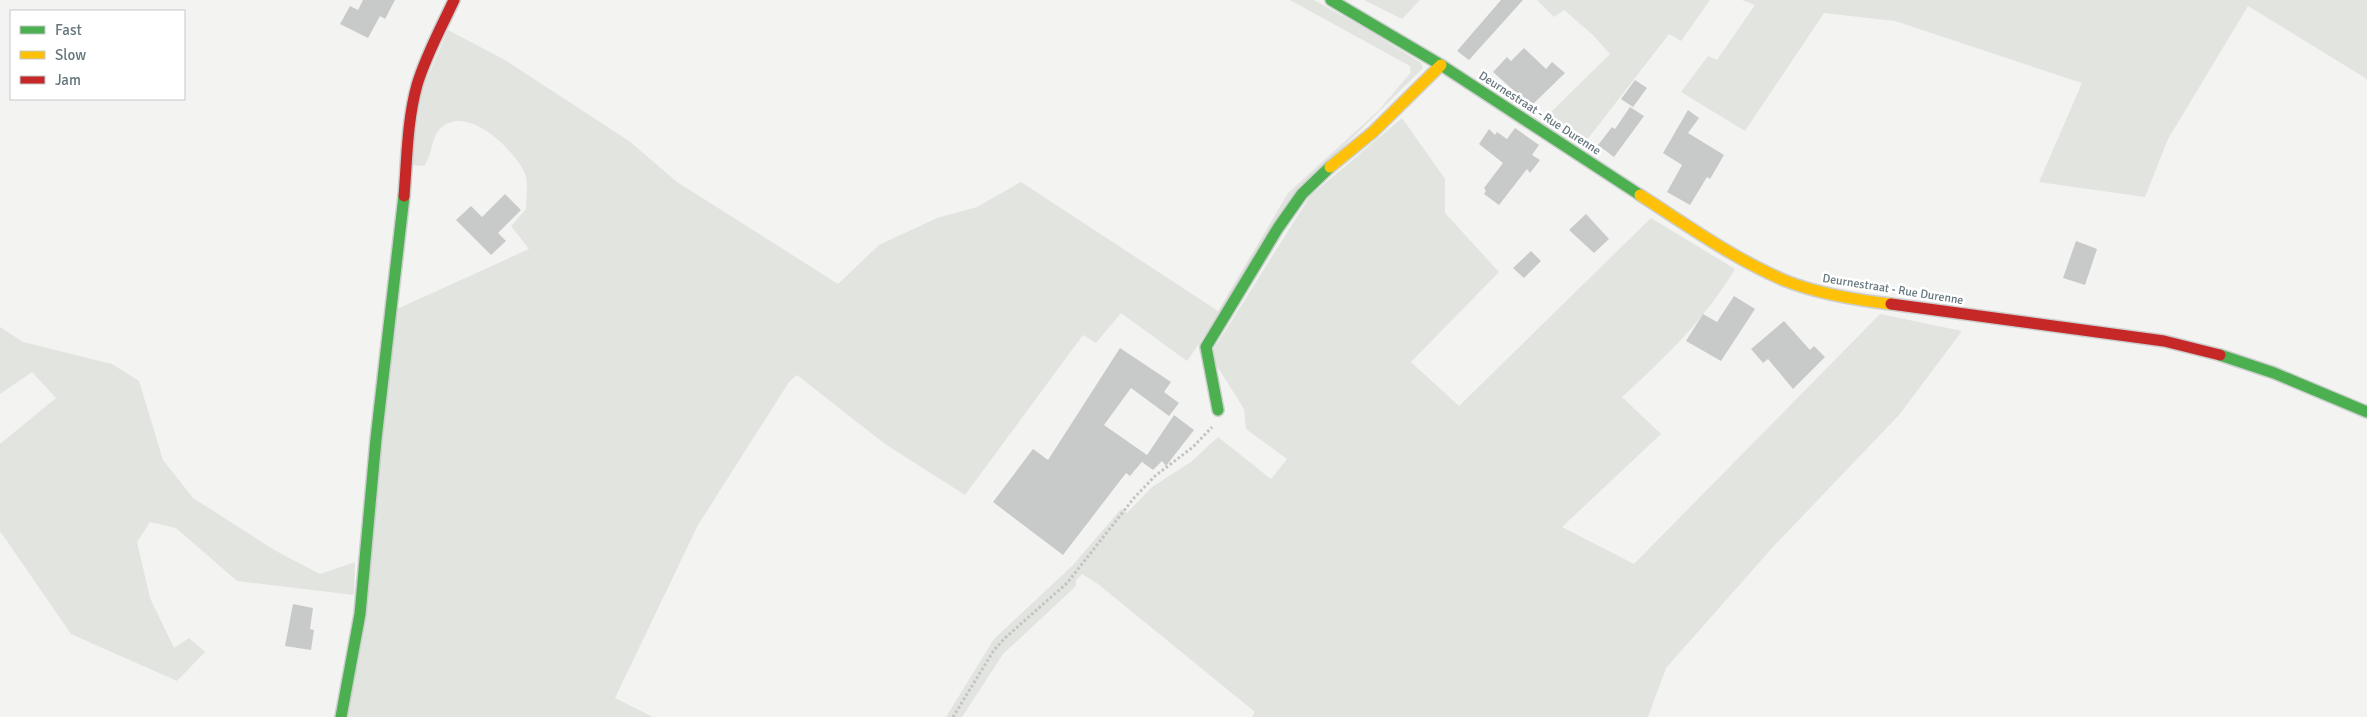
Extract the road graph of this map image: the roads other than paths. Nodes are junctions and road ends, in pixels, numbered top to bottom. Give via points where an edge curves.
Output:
1 (454, 0) edge
2 (1332, 0) edge
3 (1440, 65) junction
4 (1218, 410) road end
5 (2367, 412) edge
6 (342, 717) edge

1 - 6 street via 426,58 411,118 360,614
2 - 3 street, Deurnestraat - Rue Durenne
3 - 4 street via 1373,132 1318,177 1278,228 1206,347
3 - 5 street, Deurnestraat - Rue Durenne via 1699,233 1754,266 1787,281 1820,292 1874,302 2164,341 2274,373

